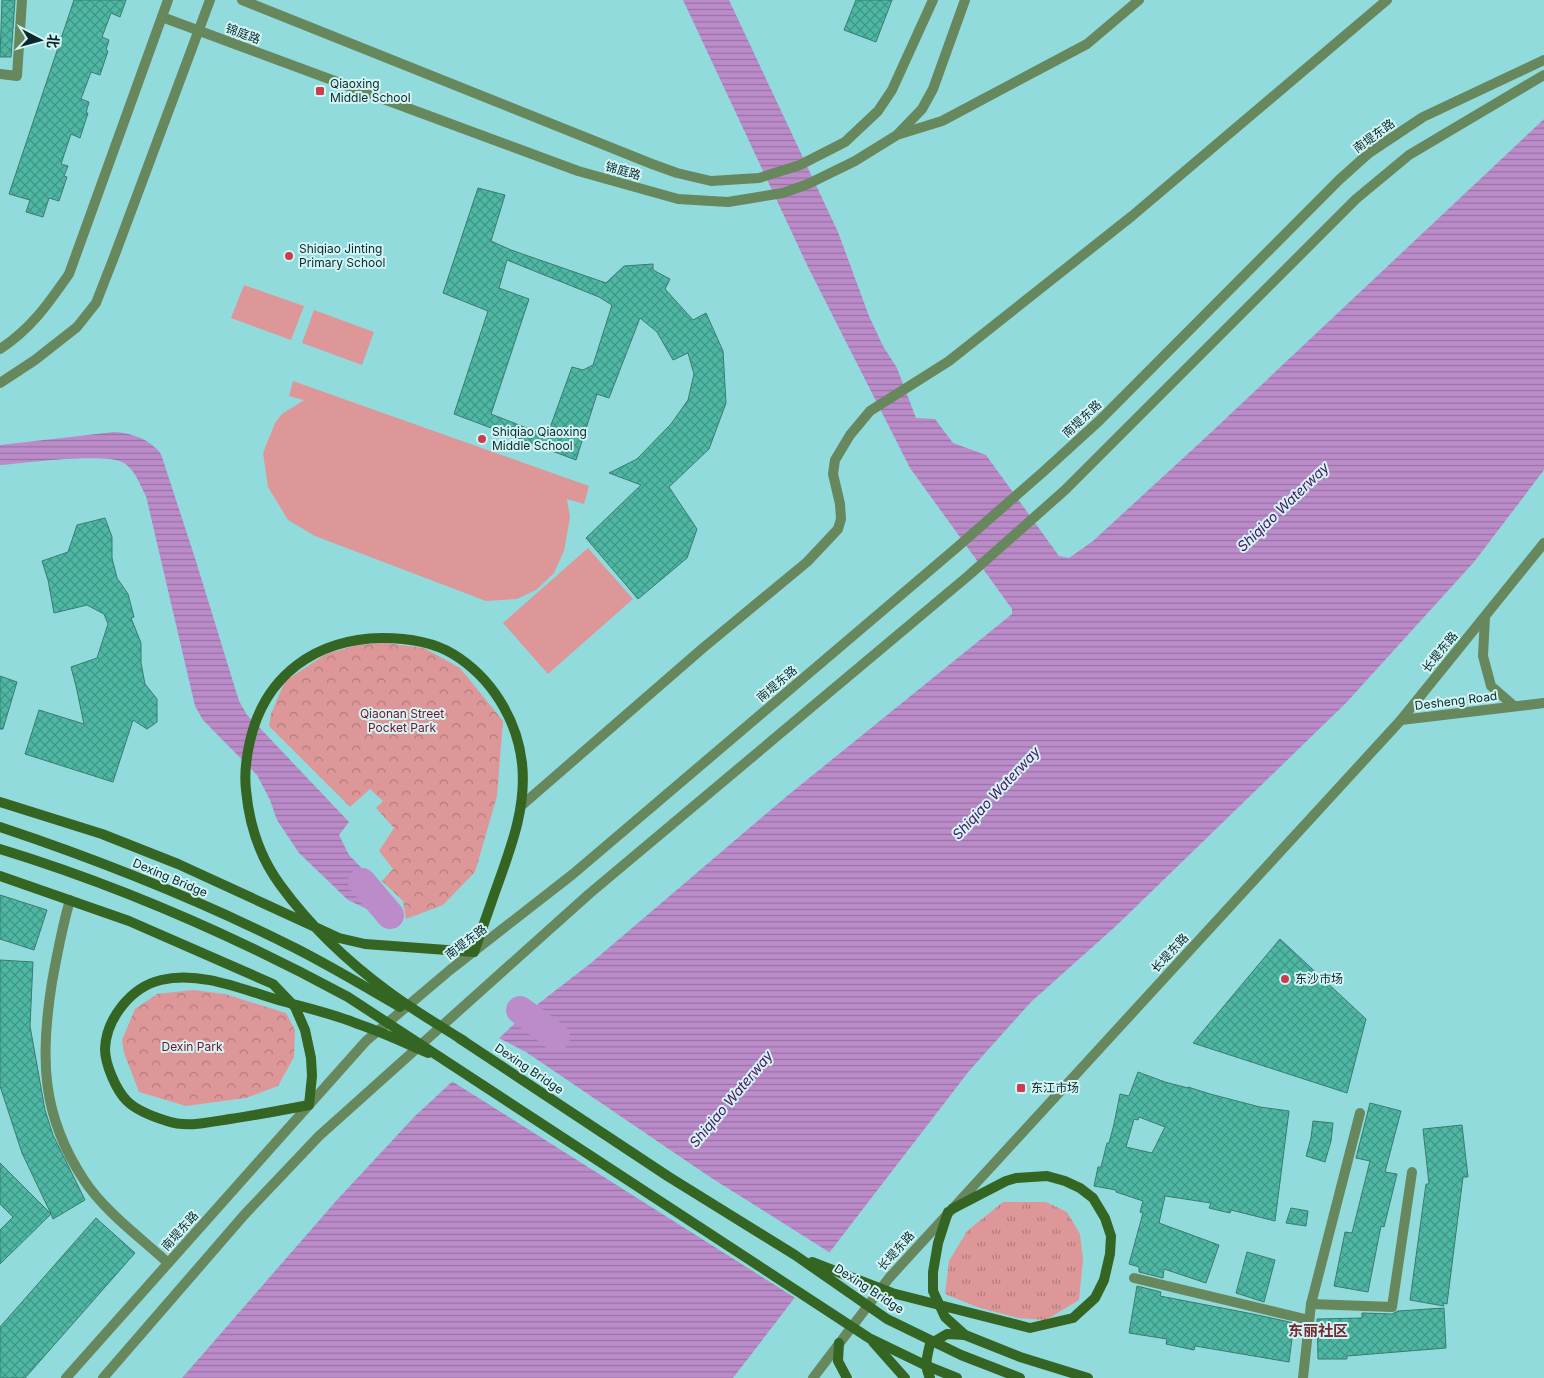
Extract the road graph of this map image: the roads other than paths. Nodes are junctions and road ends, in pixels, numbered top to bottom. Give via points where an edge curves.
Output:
1 (22, 0) edge
2 (168, 0) edge
3 (210, 0) edge
4 (242, 0) edge
5 (933, 0) edge
6 (966, 0) edge
7 (1139, 0) edge
8 (1388, 0) edge
9 (162, 18) junction
10 (198, 31) junction
11 (1544, 60) edge
12 (0, 74) edge
13 (1544, 75) edge
14 (896, 135) junction
15 (0, 348) edge
16 (0, 383) edge
17 (1544, 543) edge
18 (1485, 616) junction
19 (1544, 703) edge
20 (1514, 706) junction
21 (1401, 720) junction
22 (0, 802) edge
23 (521, 806) junction
24 (0, 827) edge
25 (0, 849) edge
26 (0, 876) edge
27 (70, 900) junction
28 (474, 952) junction
29 (464, 1041) junction
30 (452, 1064) junction
31 (309, 1105) junction
32 (1360, 1113) dead end
33 (1412, 1172) dead end
34 (950, 1211) junction
35 (796, 1255) junction
36 (168, 1263) junction
37 (1134, 1278) dead end
38 (1311, 1304) junction
39 (1309, 1320) junction
40 (965, 1335) junction
41 (869, 1338) junction
42 (839, 1343) junction
43 (66, 1378) edge
44 (103, 1378) edge
45 (813, 1378) edge
46 (847, 1378) edge
47 (905, 1378) edge
48 (930, 1378) edge
49 (958, 1378) edge
50 (1020, 1378) edge
51 (1088, 1378) edge
52 (1303, 1378) edge

1 - 12 street via 17,76
2 - 9 street
3 - 10 street
4 - 5 street, 锦庭路 via 652,164 711,181 759,178 800,165 845,142 878,111 892,90
6 - 14 street, 锦庭路 via 933,89 922,109
7 - 14 street via 1087,44 942,121
8 - 23 street via 1132,216 949,360 870,410 835,460 833,474 841,520 838,529 807,562
9 - 10 street, 锦庭路
9 - 15 street via 69,274 50,302 19,336
10 - 14 street, 锦庭路 via 578,171 678,199 728,202 783,193 855,161
10 - 16 street via 96,303 77,327
11 - 28 street, 南堤东路 via 1423,116 1369,153 1099,421 1043,472 572,874
13 - 44 street via 1409,155 1356,198 1065,490 968,576 589,894 326,1129 245,1214
17 - 18 street, 长堤东路
18 - 20 street, Desheng Road via 1483,656 1491,686
18 - 21 street, 长堤东路
19 - 20 street, Desheng Road
20 - 21 street, Desheng Road
21 - 34 street, 长堤东路
22 - 28 main road via 102,834 178,864 339,938 365,944
23 - 28 main road via 510,853
23 - 29 main road via 519,744 500,699 466,663 451,653 418,641 362,639 338,643 312,654 290,670 273,689 252,730 244,770 249,816 267,863 280,884 337,950 390,993
24 - 29 main road, Dexing Bridge via 124,871 206,906 298,949
25 - 30 main road via 136,896 292,966 348,997
26 - 27 main road
27 - 31 main road via 129,921 273,984 295,1007 305,1030 312,1076
27 - 36 street via 48,1005 44,1046 54,1119 66,1149 85,1181 108,1208
28 - 31 street, 南堤东路 via 366,1041
29 - 35 main road, Dexing Bridge via 624,1148
30 - 31 main road via 357,1023 231,985 196,978 160,980 142,987 120,1008 109,1031 105,1050 117,1088 127,1101 168,1122 202,1123
30 - 41 main road
31 - 36 street, 南堤东路
32 - 38 street
33 - 38 street via 1392,1307
34 - 35 main road via 1016,1178 1047,1176 1080,1188 1093,1198 1111,1236 1104,1280 1095,1298 1073,1318 1030,1328 892,1293
34 - 40 main road via 938,1243 933,1292 945,1317
34 - 42 street, 长堤东路 via 889,1278
35 - 50 main road, Dexing Bridge via 888,1319 962,1355
36 - 43 street, 南堤东路
37 - 39 street
38 - 39 street
39 - 52 street
40 - 48 main road via 947,1334 930,1344 926,1359
40 - 51 main road via 1020,1357
41 - 47 main road
41 - 49 main road
42 - 45 street, 长堤东路
42 - 46 main road via 838,1360

